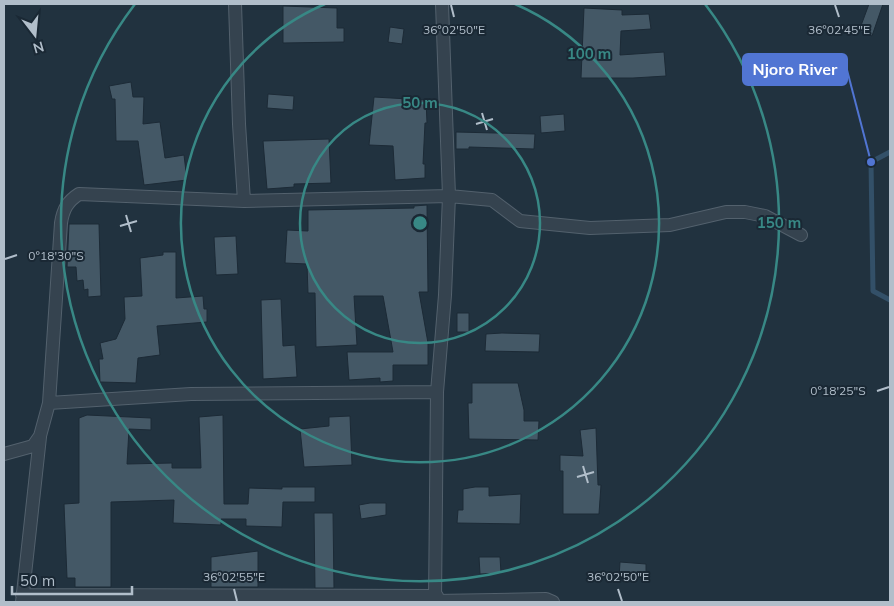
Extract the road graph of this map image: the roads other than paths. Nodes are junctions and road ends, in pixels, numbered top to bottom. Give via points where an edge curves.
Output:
1 (235, 4) edge
2 (442, 4) edge
3 (449, 196) junction
4 (244, 201) junction
5 (801, 234) dead end
6 (437, 392) junction
7 (49, 403) junction
8 (41, 430) junction
9 (4, 454) edge
10 (22, 599) edge
11 (233, 600) edge
12 (435, 600) edge
13 (553, 602) edge

1 - 4 street
2 - 3 street
3 - 4 street
3 - 5 street via 492,200 520,221 556,226 645,227 670,225 726,212 745,212 765,216
3 - 6 street
4 - 7 street via 95,193 79,194 70,199 61,223
6 - 7 street via 191,394
6 - 12 street
7 - 8 street
8 - 9 street via 33,446
8 - 10 street
10 - 11 street
11 - 12 street
12 - 13 street via 546,599

